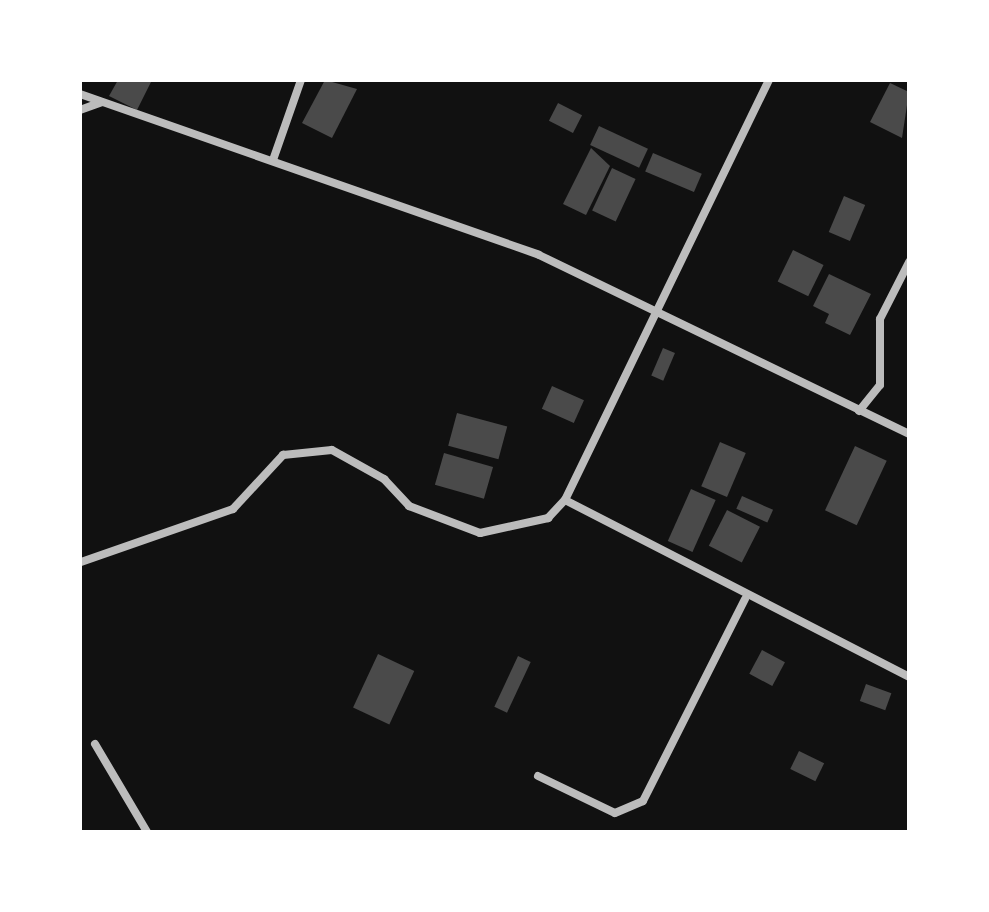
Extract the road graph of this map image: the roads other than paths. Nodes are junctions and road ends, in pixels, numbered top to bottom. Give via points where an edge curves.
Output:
1 (301, 80) edge
2 (769, 80) edge
3 (80, 94) edge
4 (103, 101) junction
5 (80, 110) edge
6 (273, 160) junction
7 (909, 262) edge
8 (655, 316) junction
9 (859, 411) junction
10 (909, 434) edge
11 (565, 500) junction
12 (81, 562) edge
13 (745, 599) junction
14 (909, 677) edge
15 (95, 744) dead end
16 (538, 776) dead end
17 (147, 832) edge

1 - 6 street
2 - 8 street
3 - 4 street
4 - 5 street
4 - 6 street
6 - 8 street via 539,255
7 - 9 street via 880,319 880,385
8 - 9 street
8 - 11 street
9 - 10 street
11 - 12 street via 548,518 480,533 409,506 356,459 306,449 274,463 233,509
11 - 13 street
13 - 14 street
13 - 16 street via 643,801 615,813
15 - 17 street

